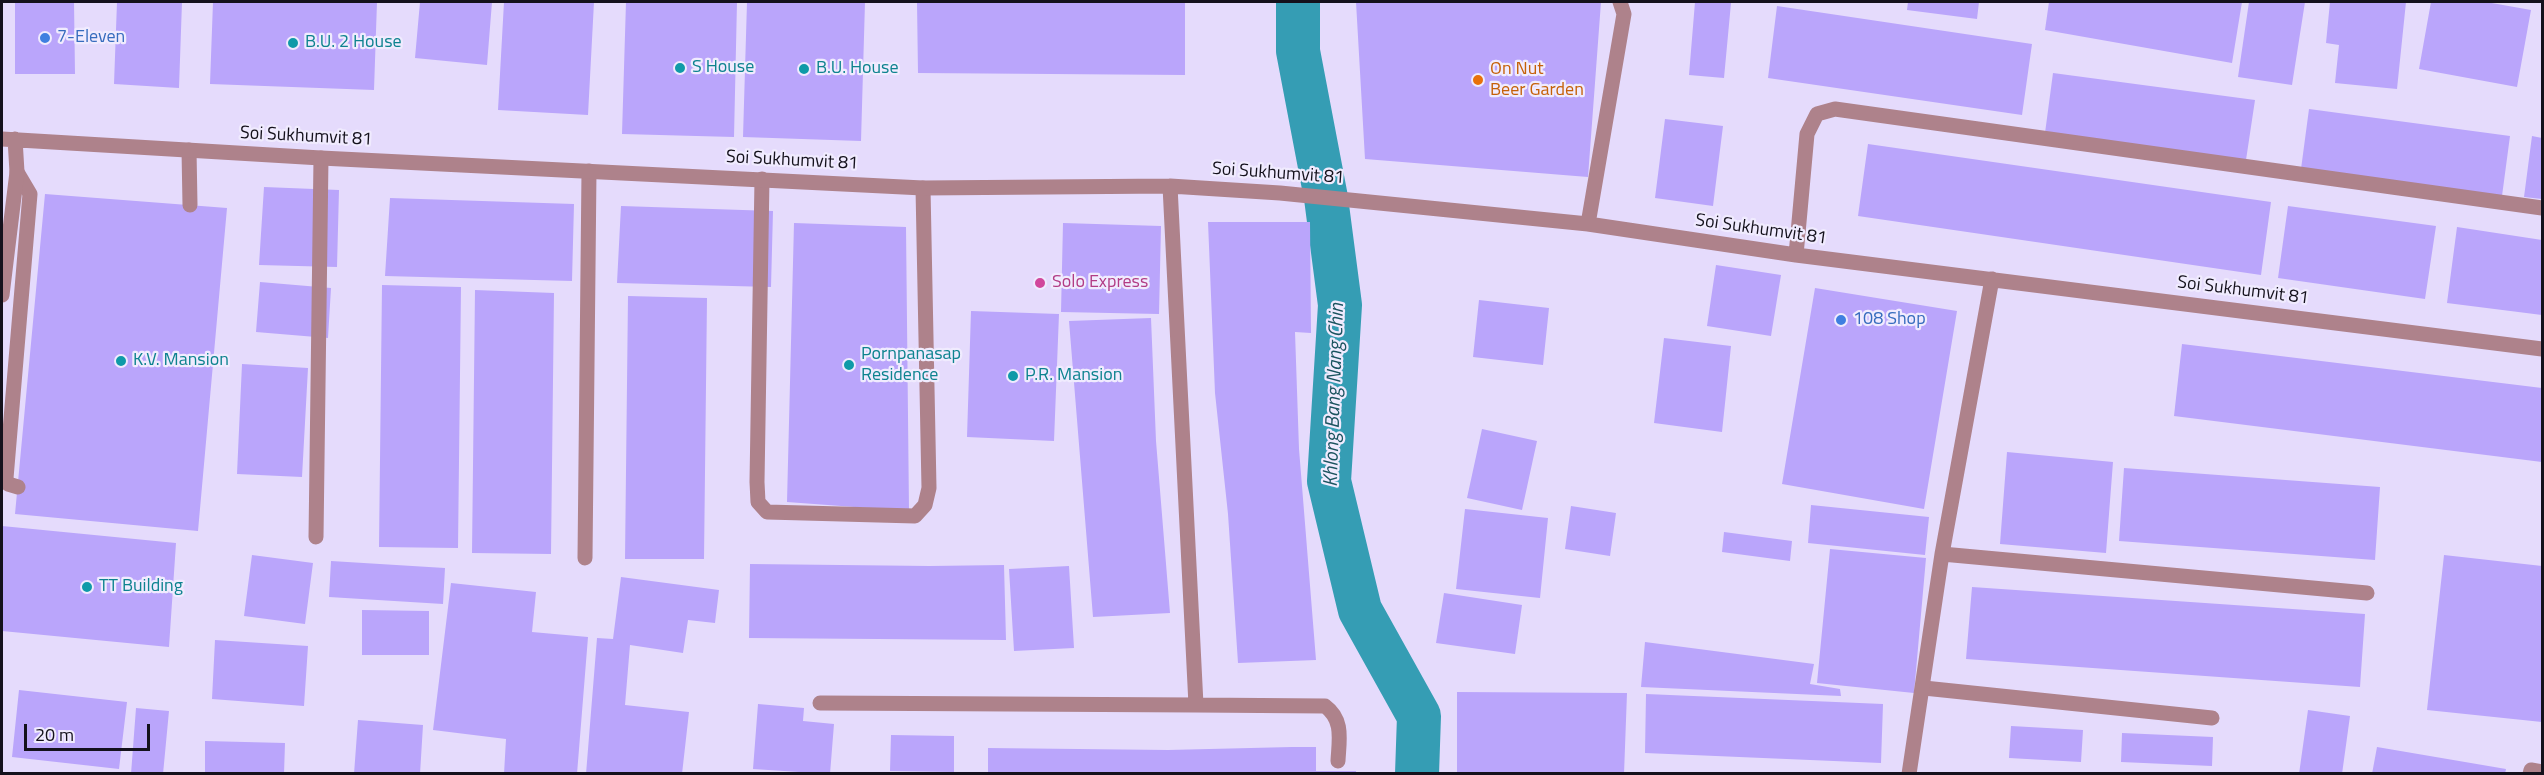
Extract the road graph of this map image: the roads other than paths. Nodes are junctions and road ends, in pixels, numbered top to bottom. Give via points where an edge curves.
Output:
1 (1620, 2) edge
2 (8, 139) edge
3 (189, 150) junction
4 (321, 158) junction
5 (589, 171) junction
6 (17, 172) junction
7 (762, 179) junction
8 (1170, 186) junction
9 (923, 188) junction
10 (190, 205) dead end
11 (2542, 208) edge
12 (1588, 224) junction
13 (1796, 255) junction
14 (1992, 279) junction
15 (2, 295) edge
16 (2542, 349) edge
17 (18, 487) dead end
18 (316, 537) dead end
19 (1942, 554) junction
20 (585, 558) dead end
21 (2367, 593) dead end
22 (1924, 688) junction
23 (820, 703) dead end
24 (1196, 705) junction
25 (2212, 718) dead end
26 (1338, 761) dead end
27 (2542, 772) edge
28 (1909, 774) edge
29 (2530, 774) edge

1 - 12 street via 1624,14
2 - 3 street, Soi Sukhumvit 81
2 - 6 street
3 - 4 street, Soi Sukhumvit 81
3 - 10 street
4 - 5 street, Soi Sukhumvit 81
4 - 18 street
5 - 7 street, Soi Sukhumvit 81
5 - 20 street
6 - 15 street
6 - 17 street via 30,194 6,478 8,484
7 - 9 street, Soi Sukhumvit 81
7 - 9 street via 757,482 758,502 768,512 915,516 925,505 929,488
8 - 9 street, Soi Sukhumvit 81
8 - 12 street, Soi Sukhumvit 81
8 - 24 street
11 - 13 street via 1835,109 1817,114 1807,134
12 - 13 street, Soi Sukhumvit 81
13 - 14 street, Soi Sukhumvit 81
14 - 16 street, Soi Sukhumvit 81
14 - 19 street
19 - 21 street
19 - 22 street
22 - 25 street
22 - 28 street
23 - 24 street
24 - 26 street via 1325,706 1339,722
27 - 29 street via 2531,770

